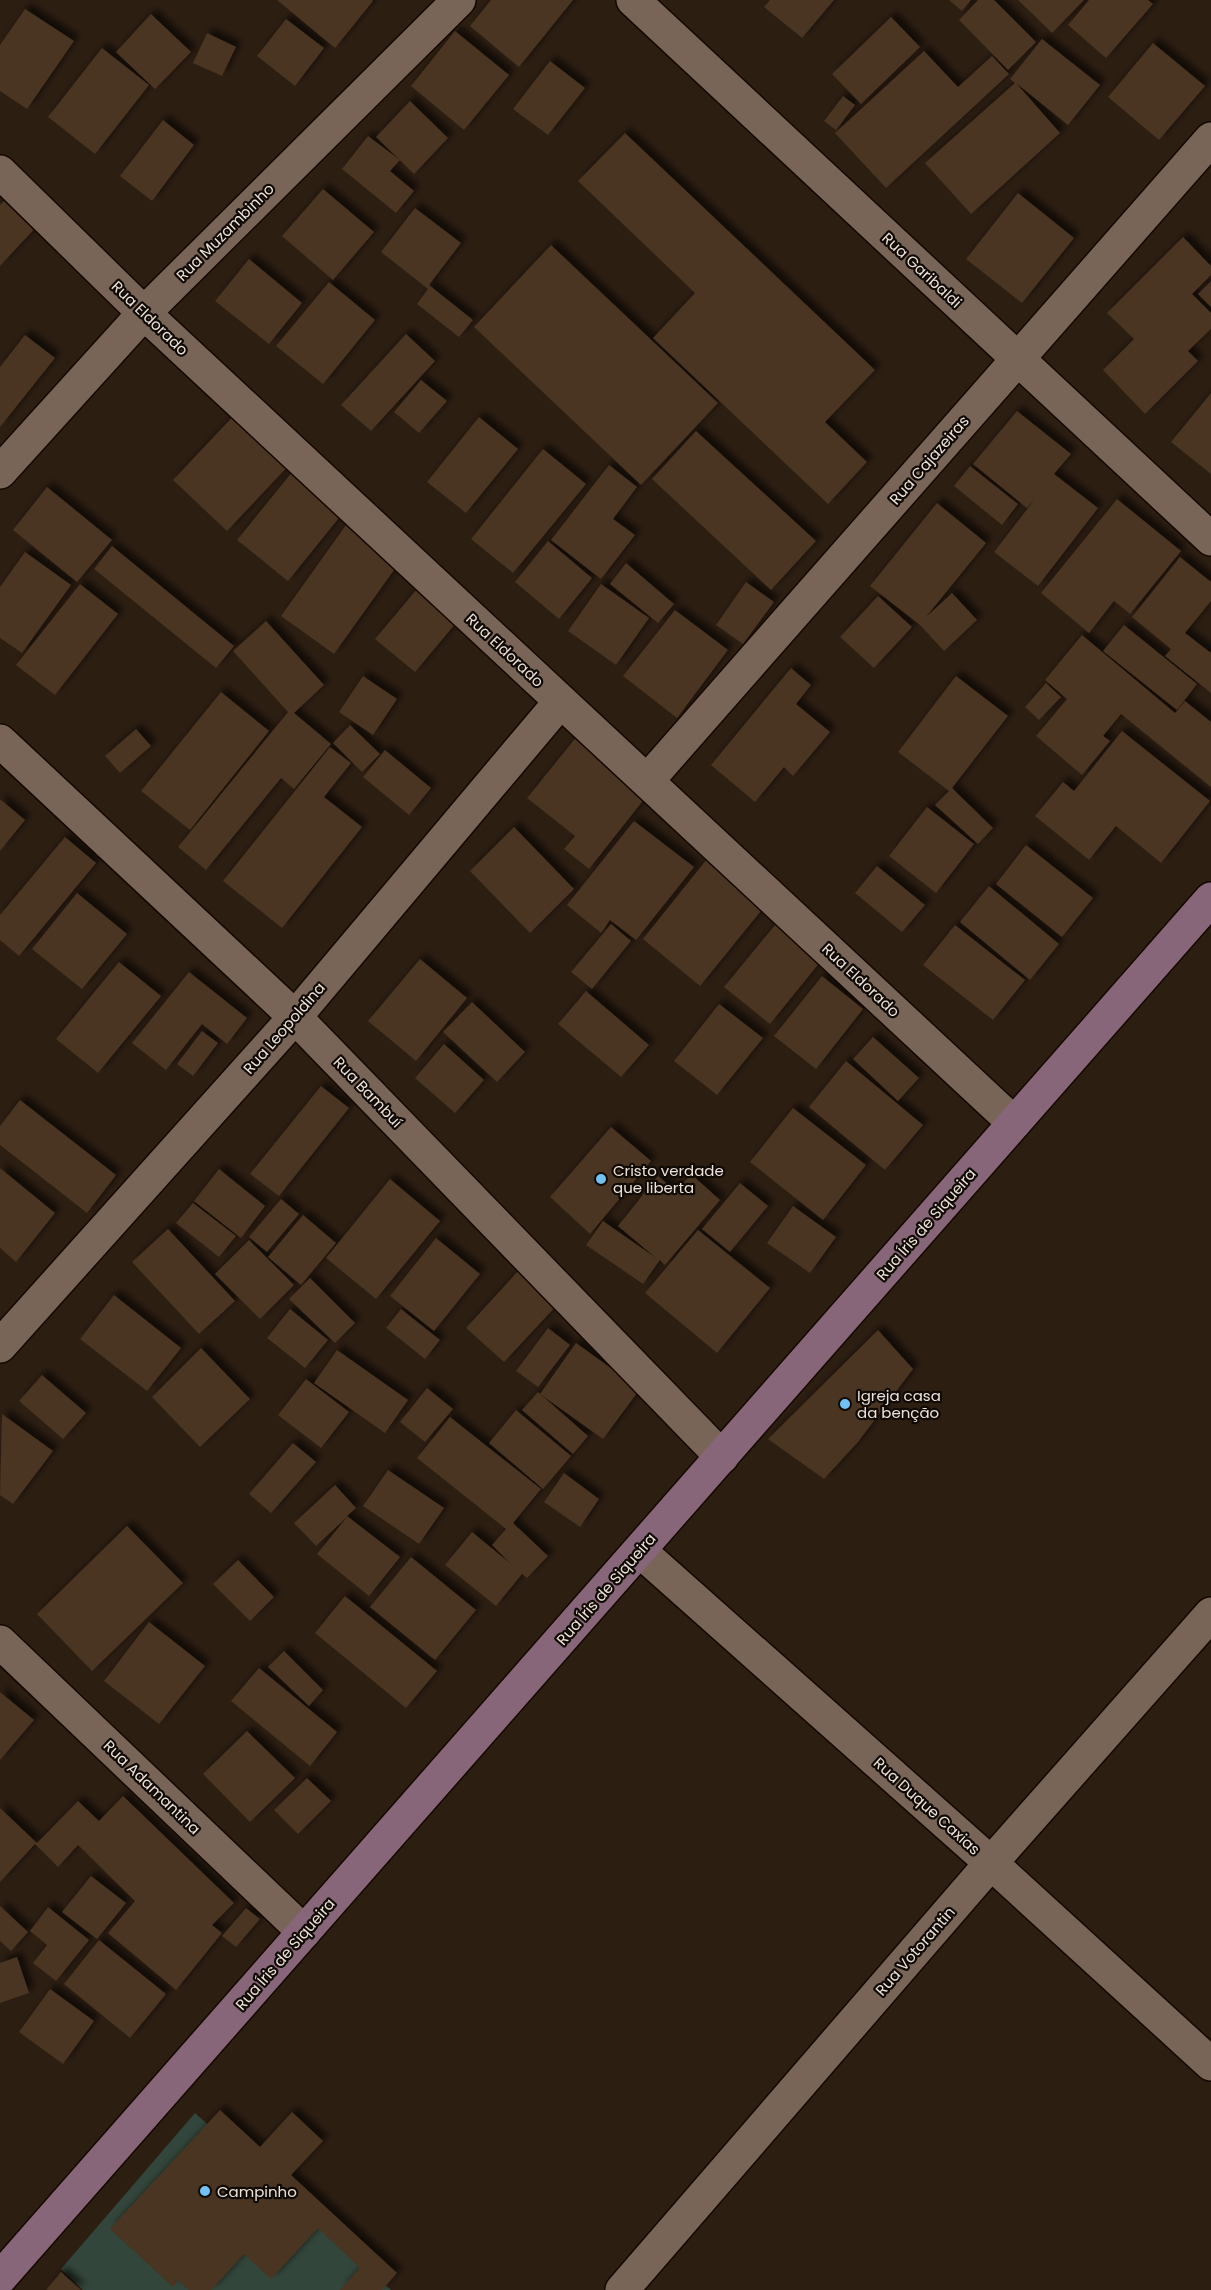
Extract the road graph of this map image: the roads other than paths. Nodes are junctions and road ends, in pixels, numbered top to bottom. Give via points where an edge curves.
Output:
1 (459, 0) edge
2 (633, 0) edge
3 (1211, 140) edge
4 (0, 172) edge
5 (144, 313) junction
6 (1018, 359) junction
7 (0, 472) edge
8 (1211, 539) edge
9 (560, 702) junction
10 (0, 741) edge
11 (648, 781) junction
12 (1208, 910) edge
13 (295, 1017) junction
14 (1014, 1123) junction
15 (0, 1346) edge
16 (722, 1457) junction
17 (640, 1551) junction
18 (1211, 1614) edge
19 (0, 1642) edge
20 (991, 1863) junction
21 (304, 1932) junction
22 (1211, 2064) edge
23 (0, 2278) edge
24 (622, 2290) edge

1 - 5 street, Rua Muzambinho
2 - 6 street, Rua Garibaldi
3 - 6 street, Rua Cajazeiras
4 - 5 street, Rua Eldorado
5 - 7 street, Rua Muzambinho
5 - 9 street, Rua Eldorado
6 - 8 street, Rua Garibaldi
6 - 11 street, Rua Cajazeiras
9 - 11 street, Rua Eldorado
9 - 13 street, Rua Leopoldina
10 - 13 street, Rua Bambuí
11 - 14 street, Rua Eldorado
12 - 14 street, Rua Íris de Siqueira
13 - 15 street, Rua Leopoldina
13 - 16 street, Rua Bambuí
14 - 16 street, Rua Íris de Siqueira
16 - 17 street, Rua Íris de Siqueira
17 - 20 street, Rua Duque Caxias
17 - 21 street, Rua Íris de Siqueira
18 - 20 street, Rua Votorantin
19 - 21 street, Rua Adamantina
20 - 22 street, Rua Duque Caxias
20 - 24 street, Rua Votorantin
21 - 23 street, Rua Íris de Siqueira

